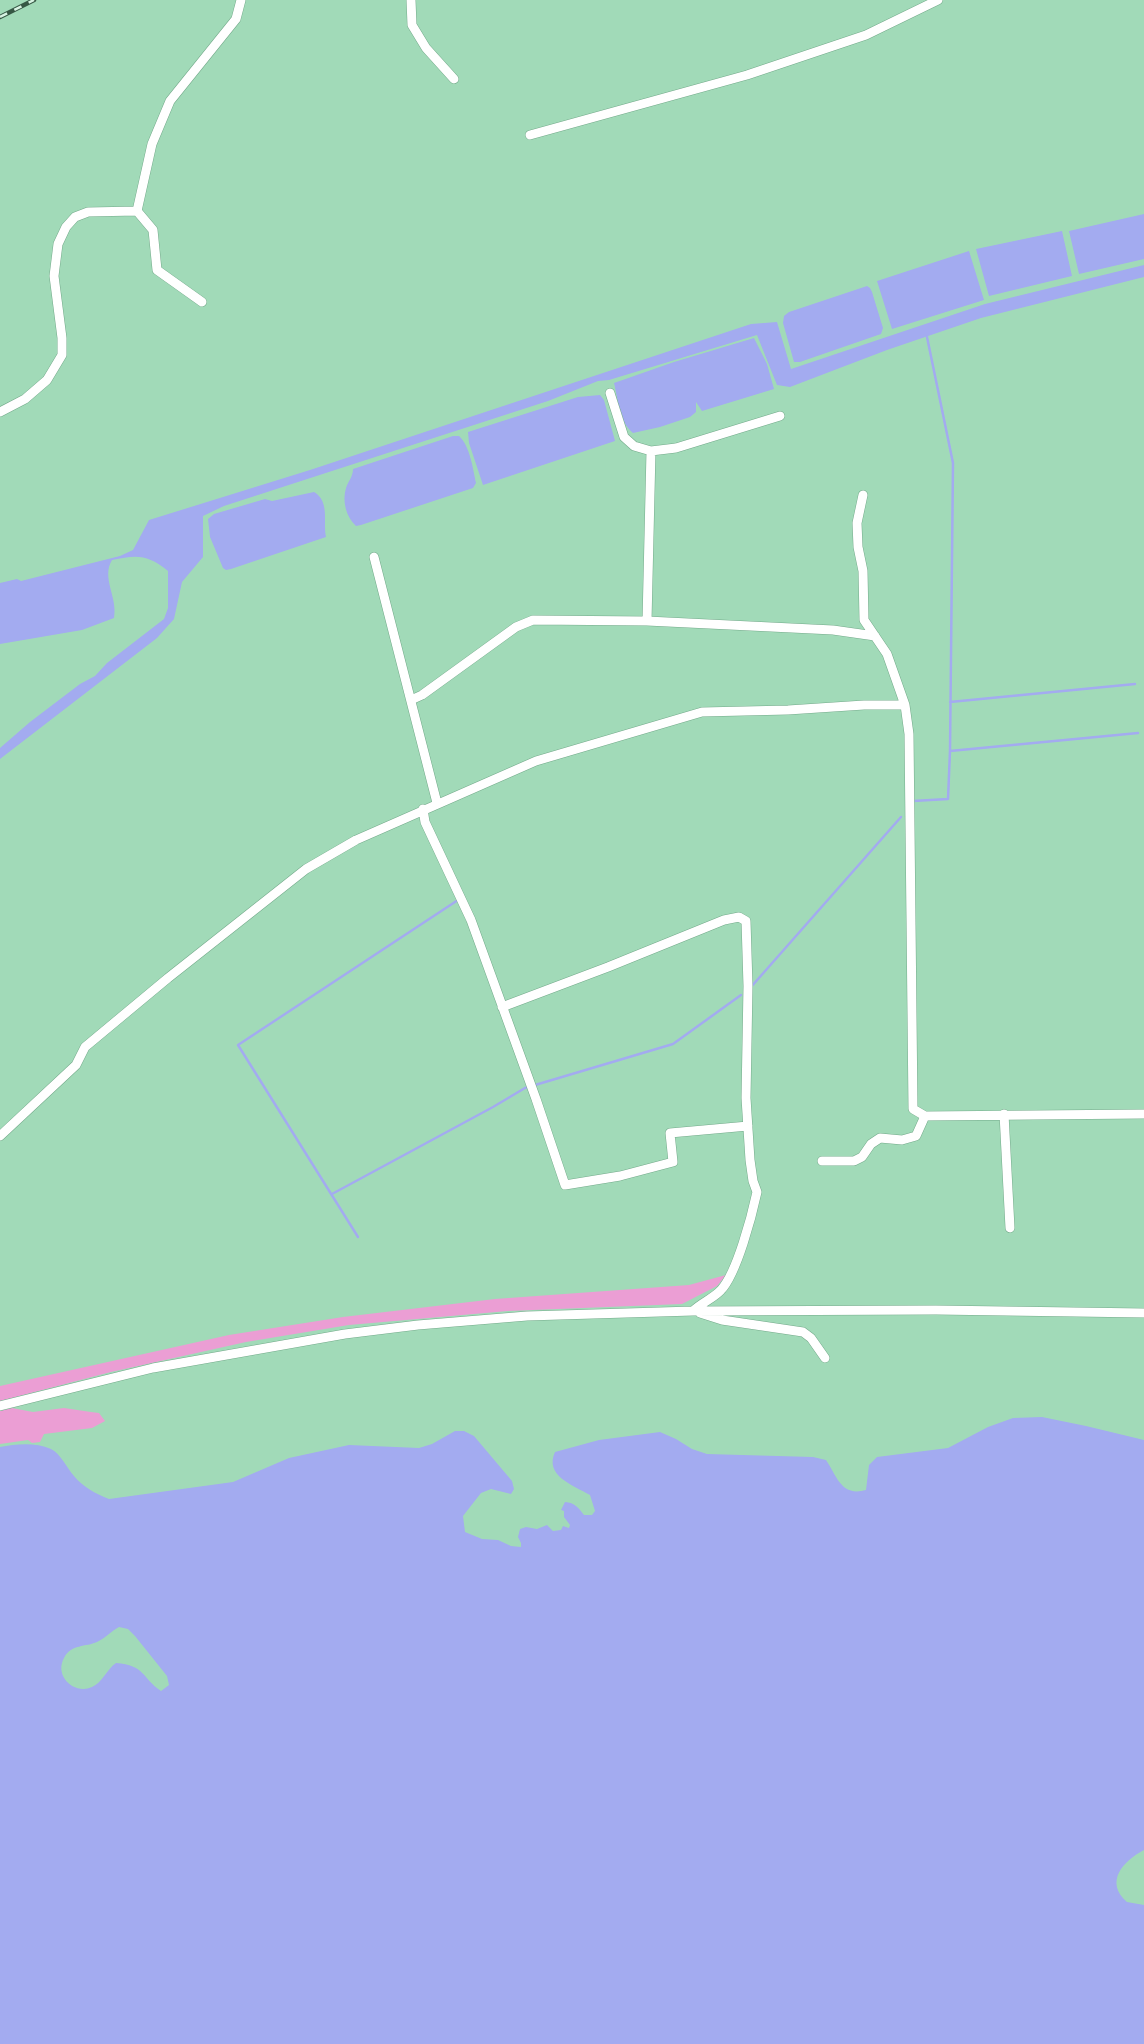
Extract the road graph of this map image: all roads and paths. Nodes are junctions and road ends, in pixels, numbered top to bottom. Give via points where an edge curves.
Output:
1 (241, 0) edge
2 (411, 0) edge
3 (938, 0) edge
4 (454, 79) dead end
5 (530, 135) dead end
6 (137, 212) junction
7 (202, 302) dead end
8 (610, 393) dead end
9 (0, 412) edge
10 (780, 416) dead end
11 (651, 451) junction
12 (863, 494) dead end
13 (374, 557) dead end
14 (648, 621) junction
15 (875, 636) junction
16 (411, 700) junction
17 (905, 705) junction
18 (437, 803) junction
19 (423, 809) junction
20 (502, 1007) junction
21 (1004, 1114) junction
22 (1144, 1114) edge
23 (925, 1116) junction
24 (748, 1126) junction
25 (0, 1136) edge
26 (822, 1161) dead end
27 (1010, 1228) dead end
28 (693, 1311) junction
29 (1142, 1311) edge
30 (824, 1358) dead end
31 (0, 1406) edge

1 - 6 street via 236,18 170,101 152,144
2 - 4 street via 412,25 426,48
3 - 5 street via 866,35 747,75
6 - 7 street via 153,230 157,270
6 - 9 street via 88,212 74,217 66,227 58,244 54,276 62,355 46,380 25,399
8 - 11 street via 624,437 634,446
10 - 11 street via 676,448
11 - 14 street
12 - 15 street via 857,523 864,620
13 - 16 street
14 - 15 street via 833,630
14 - 16 street via 533,620 516,627
15 - 17 street via 887,654
16 - 18 street
17 - 18 street via 702,712 536,761
17 - 23 street via 909,734 912,1095 913,1109
18 - 19 street
19 - 20 street via 425,822 471,920
19 - 25 street via 356,840 306,869 85,1047 76,1064
20 - 24 street via 565,1185 620,1176 673,1162 670,1133
20 - 24 street via 724,920 743,918 747,926
21 - 22 street
21 - 23 street
21 - 27 street
23 - 26 street via 916,1136 902,1140 880,1138 854,1162
24 - 28 street via 753,1181 758,1192 752,1215 722,1290
28 - 29 street
28 - 30 street via 722,1320 803,1332
28 - 31 street via 527,1316 345,1334 153,1368

